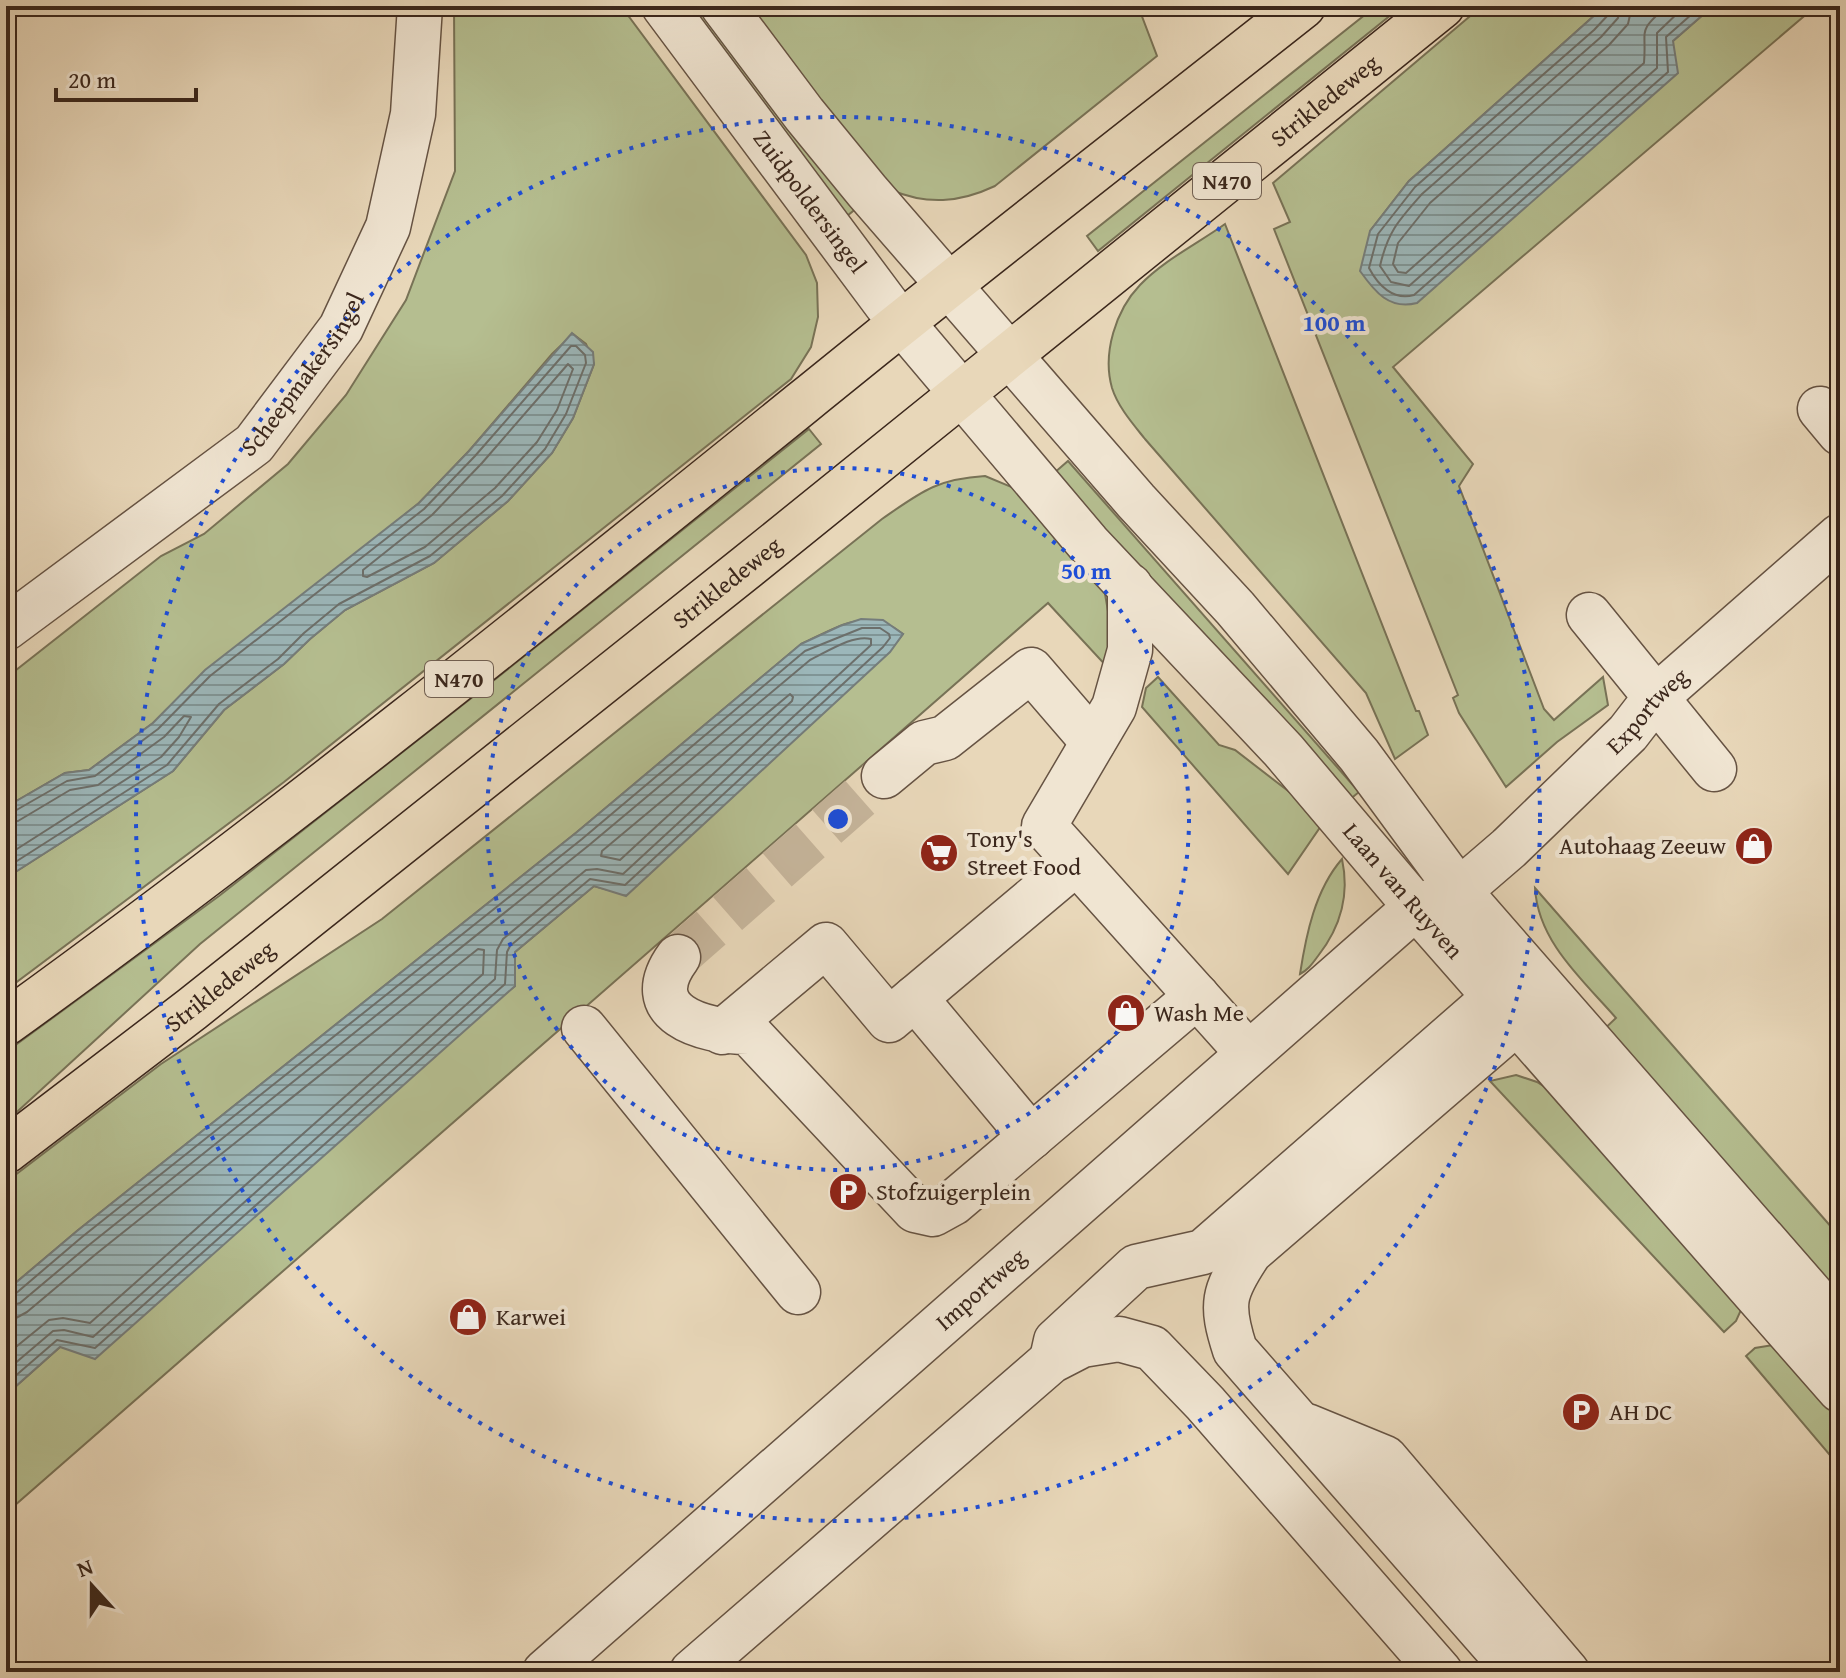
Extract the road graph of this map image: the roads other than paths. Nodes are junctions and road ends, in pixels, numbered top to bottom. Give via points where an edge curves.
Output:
1 (420, 6) edge
2 (664, 6) edge
3 (723, 6) edge
4 (1303, 6) edge
5 (1442, 6) edge
6 (950, 285) junction
7 (902, 322) junction
8 (1010, 355) junction
9 (961, 394) junction
10 (1840, 536) edge
11 (1130, 586) junction
12 (1589, 615) dead end
13 (6, 628) edge
14 (1655, 698) junction
15 (1093, 742) junction
16 (1714, 769) dead end
17 (884, 776) tunnel mouth
18 (1076, 863) junction
19 (1459, 891) junction
20 (1416, 907) junction
21 (678, 957) tunnel mouth
22 (1197, 996) junction
23 (915, 998) junction
24 (1506, 1010) junction
25 (6, 1023) edge
26 (584, 1028) dead end
27 (722, 1032) junction
28 (1248, 1053) junction
29 (1031, 1137) junction
30 (6, 1151) edge
31 (798, 1292) dead end
32 (1840, 1327) edge
33 (1051, 1361) junction
34 (1840, 1390) edge
35 (1299, 1423) junction
36 (545, 1672) edge
37 (692, 1672) edge
38 (1440, 1672) edge
39 (1517, 1672) edge
40 (1567, 1672) edge

1 - 13 street, Scheepmakersingel via 413,114 388,227 341,328 254,444
2 - 7 street, Zuidpoldersingel
3 - 6 street, Zuidpoldersingel via 804,114
4 - 6 main road, N470
5 - 8 main road, Strikledeweg / N470
6 - 7 main road, N470
6 - 8 street, Zuidpoldersingel
7 - 9 street, Zuidpoldersingel
7 - 25 main road, N470 via 504,644 252,841
8 - 9 main road, Strikledeweg / N470
8 - 19 street, Laan van Ruyven via 1359,755
9 - 11 street, Laan van Ruyven
9 - 30 main road, Strikledeweg / N470
10 - 14 street, Exportweg
11 - 15 street via 1130,650 1114,707
11 - 20 street, Laan van Ruyven via 1283,750
12 - 14 street
14 - 16 street
14 - 19 street, Exportweg via 1628,733
15 - 17 street via 1031,670 945,738 924,743
15 - 18 street via 1044,826
18 - 22 street
18 - 23 street
19 - 20 street
19 - 32 street, Laan van Ruyven
20 - 24 street, Laan van Ruyven
20 - 28 street, Importweg
21 - 27 street via 664,983 673,1011
22 - 28 street
22 - 29 street
23 - 27 street via 889,1020 826,945
23 - 29 street
24 - 33 street via 1203,1252 1136,1267 1056,1341
24 - 34 street, Laan van Ruyven
24 - 35 street via 1250,1252 1231,1279 1224,1316 1235,1350
26 - 31 street
27 - 29 street via 748,1032 915,1210 933,1214 953,1203
28 - 36 street, Importweg
33 - 37 street
33 - 38 street via 1082,1345 1119,1339 1152,1348
35 - 39 street
35 - 40 street via 1385,1458

